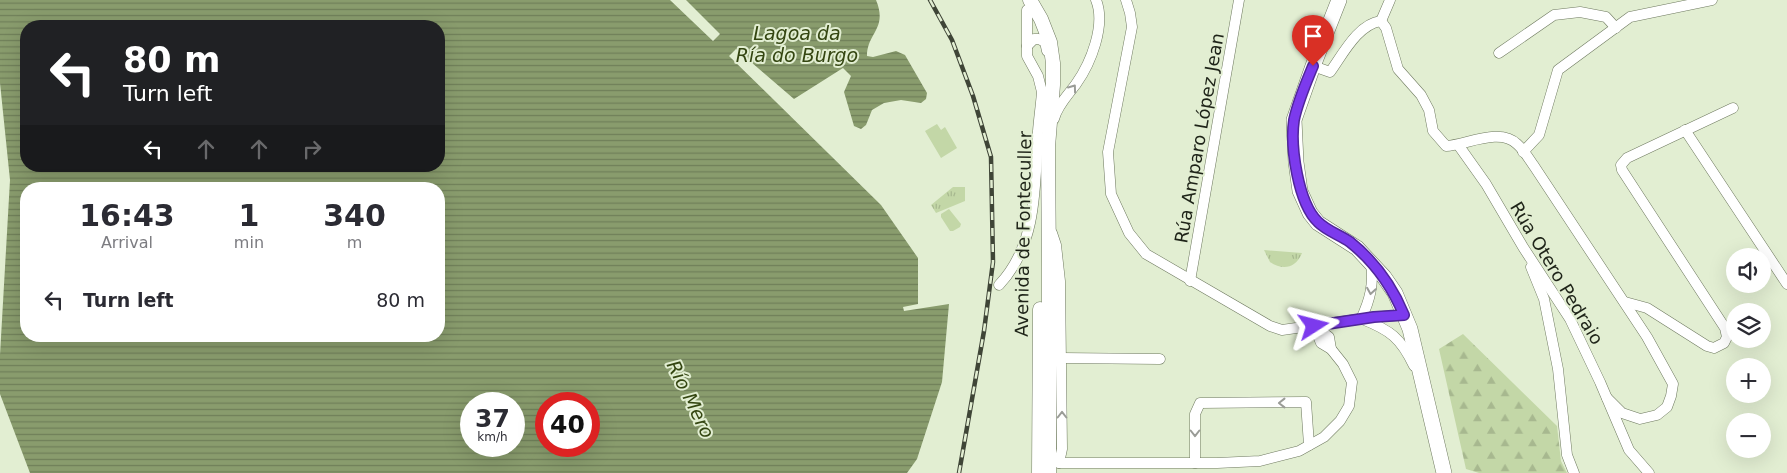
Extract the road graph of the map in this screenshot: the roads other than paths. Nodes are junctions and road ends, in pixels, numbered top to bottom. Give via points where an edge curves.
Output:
1 (1096, 0) edge
2 (1126, 0) edge
3 (1239, 0) edge
4 (1339, 0) edge
5 (1390, 0) edge
6 (1712, 0) edge
7 (1029, 5) edge
8 (1381, 21) junction
9 (1616, 28) junction
10 (1041, 44) junction
11 (1027, 46) junction
12 (1500, 53) dead end
13 (1313, 66) junction
14 (1053, 85) junction
15 (1733, 108) dead end
16 (1686, 130) junction
17 (1459, 146) junction
18 (1048, 147) junction
19 (1523, 152) junction
20 (1524, 248) junction
21 (1371, 262) junction
22 (1055, 279) junction
23 (1190, 281) junction
24 (1787, 284) edge
25 (999, 285) dead end
26 (1625, 302) junction
27 (1404, 315) junction
28 (1361, 319) junction
29 (1338, 322) junction
30 (1314, 326) junction
31 (1039, 346) junction
32 (1332, 349) junction
33 (1062, 358) junction
34 (1160, 359) dead end
35 (1607, 398) junction
36 (1427, 403) junction
37 (1309, 445) junction
38 (1195, 463) junction
39 (1049, 468) edge
40 (1216, 468) edge
41 (1444, 473) edge
42 (1574, 473) edge
43 (1650, 473) edge

18 -> 1 street via 1056,111 1078,81 1096,44 1099,18
2 - 23 street via 1132,27 1108,152 1112,194 1129,233 1146,254
3 - 23 street, Rúa Amparo López Jean
4 - 13 highway
5 - 8 street
6 - 9 street via 1630,17
7 - 10 main road, Avenida de Fonteculler
7 - 11 street
7 - 14 main road, Avenida de Fonteculler via 1050,42
8 - 13 street via 1371,22 1353,40 1330,72
8 - 17 street via 1398,69 1429,110 1433,131 1446,146
9 - 12 street via 1606,17 1580,12 1554,15
9 - 19 street via 1558,70 1539,135
10 - 11 street via 1034,39
10 - 14 street via 1045,42
10 - 31 main road, Avenida de Fonteculler via 1046,108
11 - 25 street via 1027,56 1042,92 1032,212 1025,243 1009,275
13 - 21 highway via 1294,120 1300,191 1318,223 1349,242
14 - 18 main road, Avenida de Fonteculler
15 - 16 street
16 - 24 street
16 - 26 street via 1627,158 1621,165 1725,328 1727,337 1720,346 1707,346 1648,308
17 - 19 street via 1482,137 1504,138 1516,143
17 - 20 street, Rúa Otero Pedraio
18 - 22 main road, Avenida de Fonteculler via 1049,224
19 - 26 street
20 - 35 street, Rúa Otero Pedraio via 1570,319
20 - 42 street via 1544,299 1558,369 1567,455
21 - 27 highway via 1395,292
21 -> 28 street via 1370,300
22 - 31 main road via 1046,288
22 - 33 street
22 - 39 main road, Avenida de Fonteculler
23 - 30 street via 1270,326 1282,330
26 - 35 street via 1673,384 1671,396 1667,406 1657,415 1640,419 1622,413
27 - 28 street
27 - 36 highway
28 - 29 street
28 - 36 street via 1387,330 1405,348
29 - 30 street
29 - 32 street
30 - 32 street via 1328,337
31 - 39 main road, Avenida de Fonteculler via 1039,399
32 - 37 street via 1352,382 1349,406 1324,437
33 - 34 street
39 -> 33 street via 1062,449
35 - 43 street, Rúa Otero Pedraio via 1630,450
36 - 41 highway
37 -> 38 street via 1306,402 1200,403 1195,414
37 - 40 street via 1300,451
38 - 39 street
38 - 40 street

